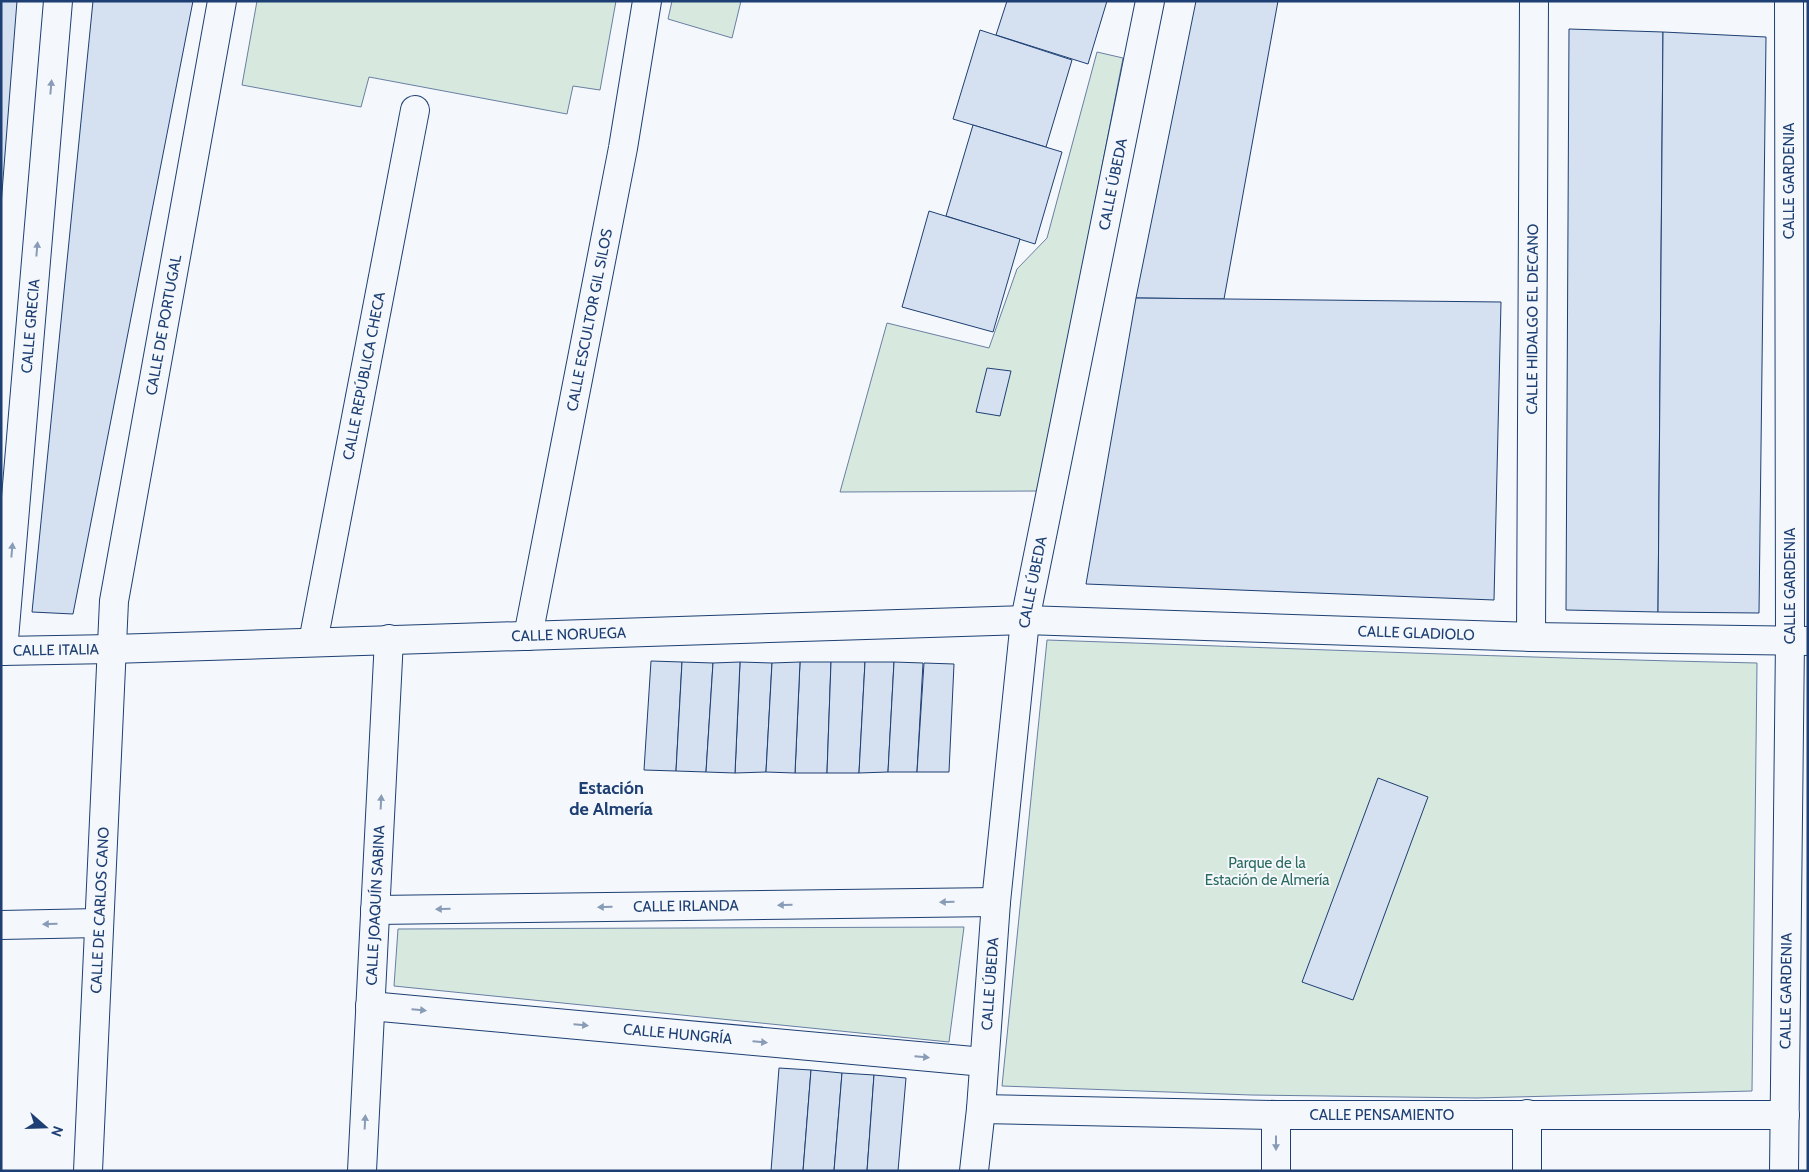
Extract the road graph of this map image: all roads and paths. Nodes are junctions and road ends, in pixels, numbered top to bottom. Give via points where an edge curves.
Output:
1 (58, 1) edge
2 (222, 1) edge
3 (647, 1) edge
4 (1150, 1) edge
5 (1534, 1) edge
6 (1789, 1) edge
7 (415, 110) dead end
8 (1025, 620) junction
9 (528, 636) junction
10 (1531, 638) junction
11 (389, 639) junction
12 (1799, 641) edge
13 (313, 642) junction
14 (112, 650) junction
15 (2, 651) edge
16 (996, 902) junction
17 (375, 910) junction
18 (99, 922) junction
19 (1, 925) edge
20 (370, 1006) junction
21 (984, 1062) junction
22 (981, 1109) junction
23 (1527, 1114) junction
24 (1276, 1115) junction
25 (1785, 1115) junction
26 (88, 1171) edge
27 (362, 1171) edge
28 (974, 1171) edge
29 (1276, 1171) edge
30 (1527, 1171) edge
31 (1784, 1171) edge

15 -> 1 street, CALLE GRECIA
2 - 14 street, CALLE DE PORTUGAL via 114,601
3 - 9 street, CALLE ESCULTOR GIL SILOS via 623,148
4 - 8 street, CALLE ÚBEDA
5 - 10 street, CALLE HIDALGO EL DECANO
6 - 12 street, CALLE GARDENIA
7 - 13 street, CALLE REPÚBLICA CHECA
8 - 9 street, CALLE NORUEGA
8 - 10 street, CALLE GLADIOLO
8 - 16 street, CALLE ÚBEDA
9 - 11 street, CALLE NORUEGA
10 - 12 street, CALLE GLADIOLO
11 - 13 street, CALLE NORUEGA
17 -> 11 street, CALLE JOAQUÍN SABINA
12 - 25 street, CALLE GARDENIA
13 - 14 street, CALLE NORUEGA
14 - 15 street, CALLE ITALIA
14 - 18 street, CALLE DE CARLOS CANO
16 -> 17 street, CALLE IRLANDA
16 - 21 street, CALLE ÚBEDA
17 - 20 street, CALLE JOAQUÍN SABINA
18 -> 19 street
18 - 26 street, CALLE DE CARLOS CANO
20 -> 21 street, CALLE HUNGRÍA
27 -> 20 street, CALLE JOAQUÍN SABINA
21 - 22 street, CALLE ÚBEDA
22 - 24 street, CALLE PENSAMIENTO
22 - 28 street, CALLE ÚBEDA
23 - 24 street, CALLE PENSAMIENTO
23 - 25 street, CALLE PENSAMIENTO
23 - 30 street
24 -> 29 street
25 - 31 street, CALLE GARDENIA

